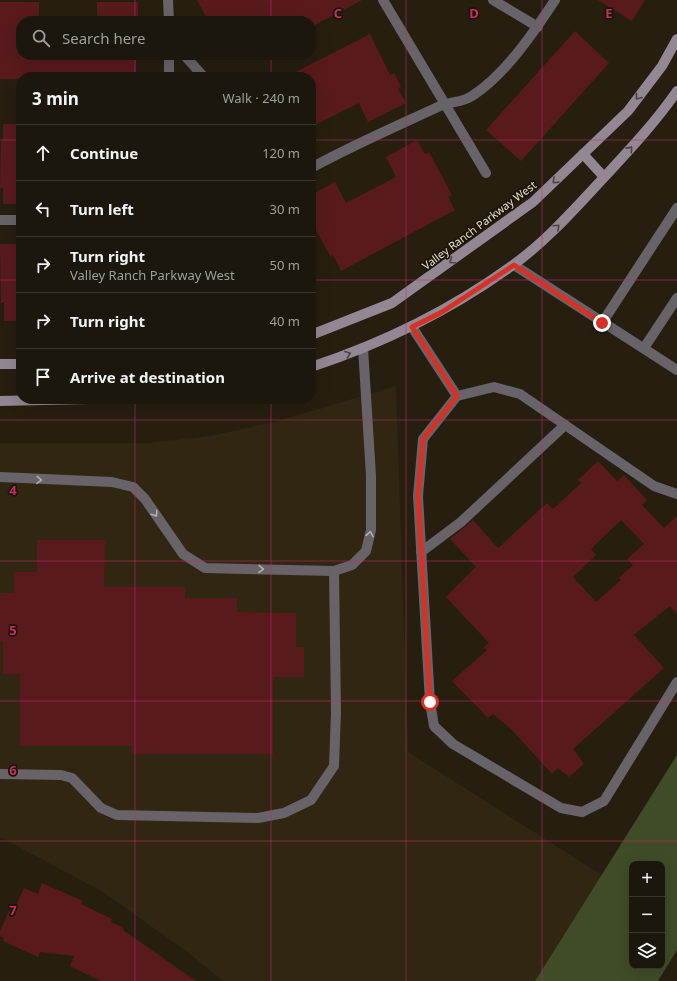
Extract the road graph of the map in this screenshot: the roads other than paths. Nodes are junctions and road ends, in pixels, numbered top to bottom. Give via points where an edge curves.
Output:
1 (168, 0) edge
2 (383, 0) edge
3 (493, 0) edge
4 (555, 0) edge
5 (169, 16) edge
6 (538, 27) junction
7 (677, 39) edge
8 (169, 60) edge
9 (189, 60) edge
10 (169, 72) edge
11 (199, 72) edge
12 (677, 91) edge
13 (443, 104) junction
14 (583, 154) junction
15 (316, 165) edge
16 (486, 173) dead end
17 (604, 178) junction
18 (677, 208) edge
19 (0, 220) edge
20 (16, 220) edge
21 (514, 265) junction
22 (677, 298) edge
23 (602, 323) junction
24 (412, 327) junction
25 (316, 333) edge
26 (364, 348) junction
27 (644, 348) junction
28 (0, 364) edge
29 (16, 364) edge
30 (316, 365) edge
31 (677, 370) edge
32 (457, 396) junction
33 (0, 401) edge
34 (16, 401) edge
35 (565, 425) junction
36 (0, 477) edge
37 (677, 494) edge
38 (421, 552) junction
39 (334, 571) junction
40 (677, 682) edge
41 (0, 774) edge

1 - 5 lane
2 - 13 lane
3 - 6 lane
4 - 6 lane
6 - 13 lane via 498,75 473,96 463,101
7 -> 14 main road, Valley Ranch Parkway West via 662,66 628,111
8 - 10 lane
9 - 11 lane
17 -> 12 main road
13 - 15 lane
13 - 16 lane
14 - 17 main road
14 -> 25 main road, Valley Ranch Parkway West via 533,202 392,303
21 -> 17 main road via 559,225
18 - 23 lane
19 - 20 lane
21 - 23 lane
21 - 24 main road via 442,312
22 - 27 lane
23 - 27 lane
24 - 26 main road
24 - 32 lane
30 -> 26 main road
39 -> 26 lane via 352,565 366,551 371,530 371,476
27 - 31 lane
28 - 29 main road
32 - 35 lane via 494,387 520,394
32 - 38 lane via 423,439 418,496
33 - 34 main road
35 - 37 lane via 654,486
35 - 38 lane via 461,522
36 -> 39 lane via 112,482 133,487 145,499 184,554 205,568
38 - 40 lane via 430,702 434,726 453,744 561,808 582,812 604,800
39 - 41 lane via 334,766 311,800 284,813 258,818 117,815 101,808 72,778 61,775

